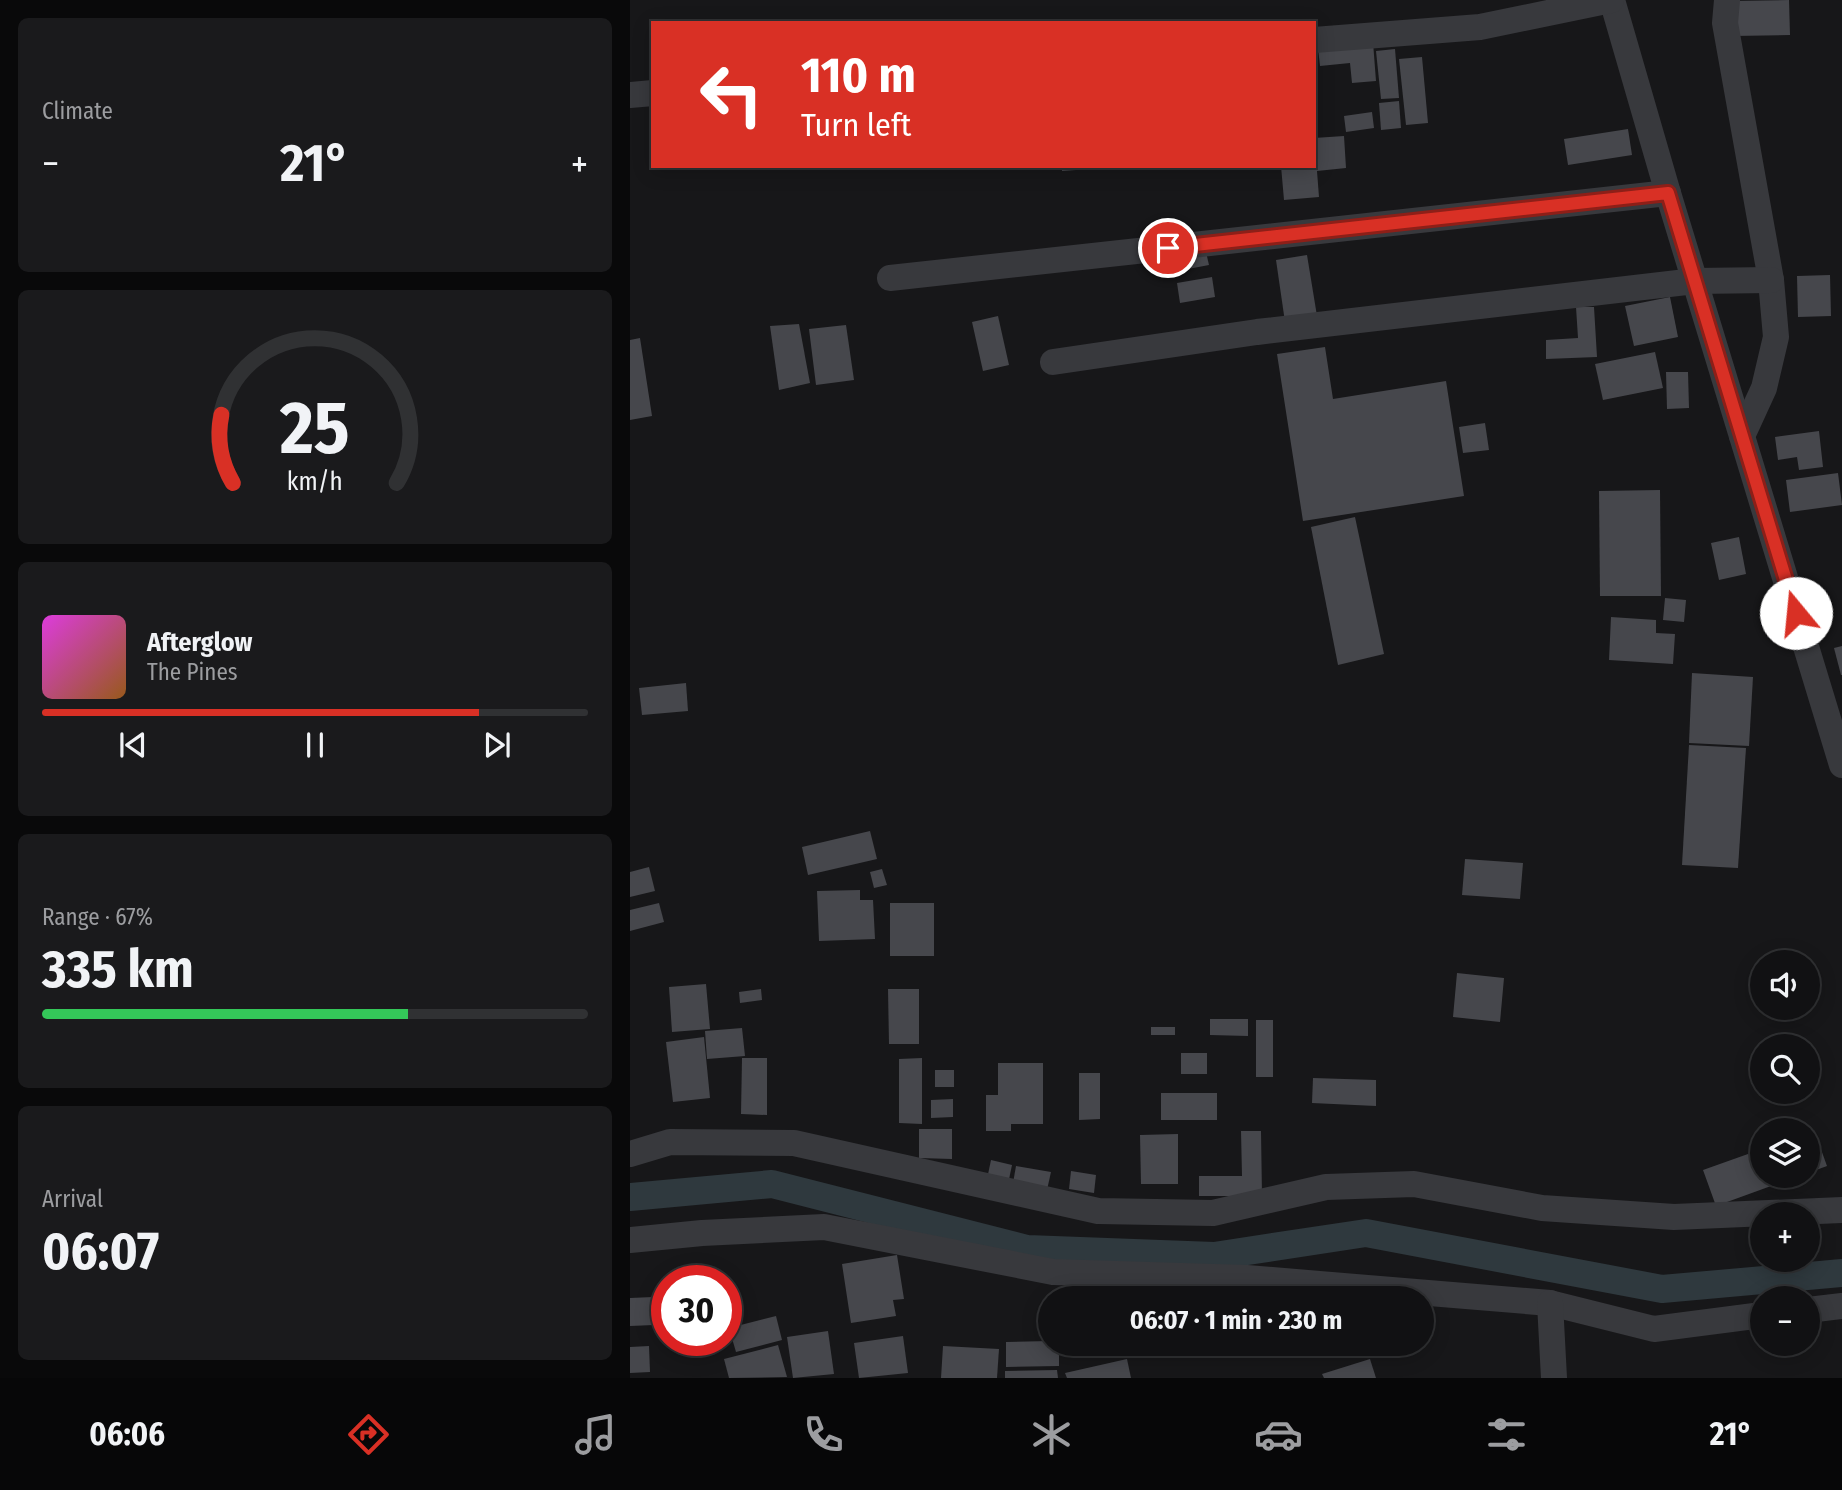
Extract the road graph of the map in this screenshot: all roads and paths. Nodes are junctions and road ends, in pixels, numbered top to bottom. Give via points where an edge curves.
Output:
1 (1611, 0) edge
2 (1727, 0) edge
3 (1316, 40) edge
4 (651, 93) edge
5 (630, 95) edge
6 (1668, 193) junction
7 (890, 278) dead end
8 (1771, 279) junction
9 (1695, 281) junction
10 (1053, 362) dead end
11 (1742, 436) junction
12 (1842, 765) edge
13 (630, 1154) edge
14 (1842, 1210) edge
15 (630, 1240) edge
16 (1550, 1303) junction
17 (1842, 1306) edge
18 (1820, 1309) edge
19 (1750, 1317) edge
20 (1554, 1378) edge

1 - 3 street via 1480,27
1 - 6 street
2 - 8 street via 1725,23
4 - 5 street
6 - 7 street
6 - 9 street
8 - 9 street
8 - 11 street via 1776,337 1765,388
9 - 10 street via 1257,332
9 - 11 street
11 - 12 street
13 - 14 street via 670,1142 794,1143 1098,1211 1213,1213 1326,1187 1414,1184 1542,1208 1674,1217
15 - 16 street via 824,1227 1053,1272 1247,1278
16 - 19 street via 1654,1329
16 - 20 street
17 - 18 street

